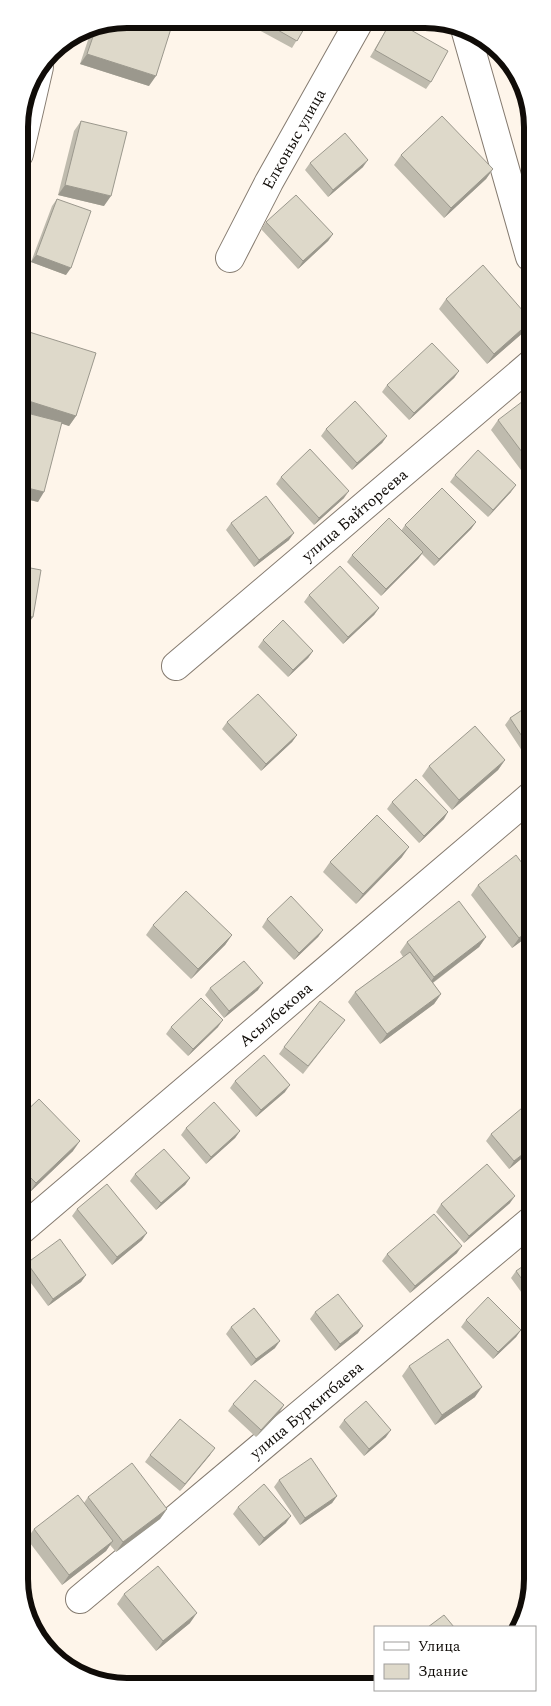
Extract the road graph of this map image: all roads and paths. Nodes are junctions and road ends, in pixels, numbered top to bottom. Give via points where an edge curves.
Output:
1 (356, 27) edge
2 (468, 38) edge
3 (32, 98) edge
4 (28, 115) edge
5 (524, 236) edge
6 (230, 258) dead end
7 (524, 369) edge
8 (176, 666) dead end
9 (524, 802) edge
10 (28, 1224) edge
11 (523, 1227) edge
12 (80, 1599) dead end

1 - 6 street, Елконыс улица
2 - 5 street
3 - 4 street
7 - 8 street, улица Байтореева
9 - 10 street, Асылбекова
11 - 12 street, улица Буркитбаева

